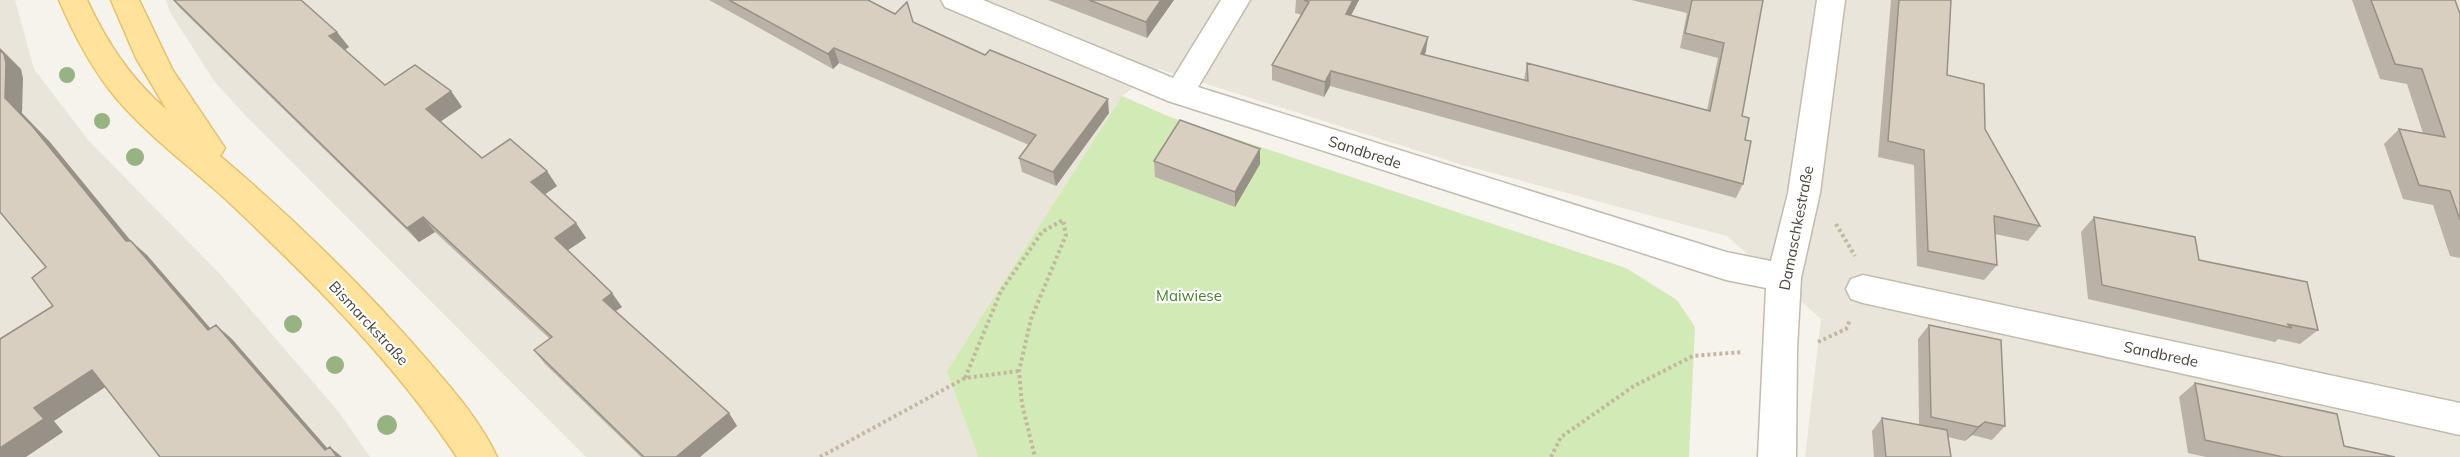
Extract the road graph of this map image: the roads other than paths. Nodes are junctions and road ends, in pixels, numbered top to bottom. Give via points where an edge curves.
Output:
1 (73, 0) edge
2 (124, 0) edge
3 (955, 0) edge
4 (1236, 0) edge
5 (1832, 0) edge
6 (1179, 93) junction
7 (248, 200) junction
8 (1784, 279) junction
9 (1863, 289) road end
10 (2460, 419) edge
11 (478, 457) edge
12 (1777, 457) edge

1 - 7 main road, Bismarckstraße via 102,56 137,102
2 - 7 main road, Bismarckstraße via 172,96
3 - 6 street, Sandbrede
4 - 6 street
5 - 8 street, Damaschkestraße via 1804,193
6 - 8 street, Sandbrede via 1726,266
7 - 11 main road, Bismarckstraße via 400,354
8 - 12 street, Damaschkestraße
9 - 10 street, Sandbrede

